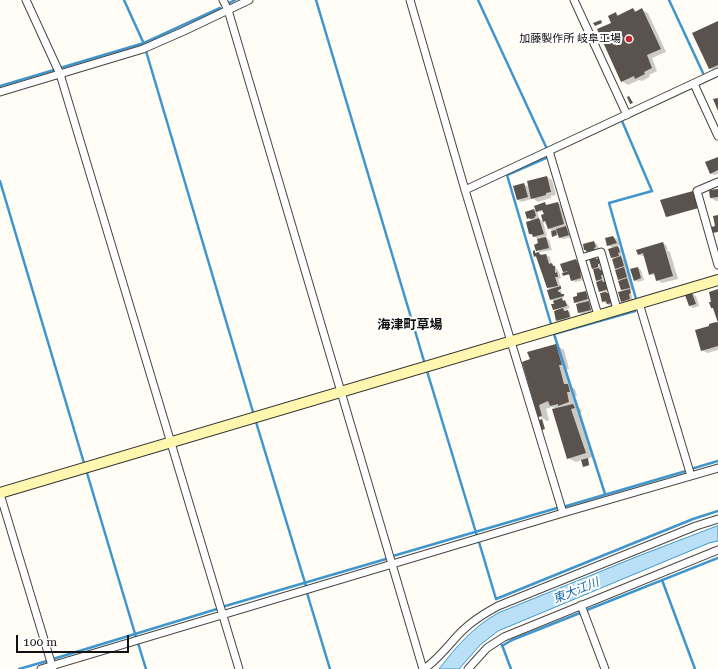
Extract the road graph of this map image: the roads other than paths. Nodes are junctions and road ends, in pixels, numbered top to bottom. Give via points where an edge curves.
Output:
1 (26, 0) edge
2 (223, 0) edge
3 (249, 0) edge
4 (410, 0) edge
5 (574, 0) edge
6 (228, 10) junction
7 (718, 72) edge
8 (60, 74) junction
9 (694, 84) junction
10 (0, 92) edge
11 (627, 115) junction
12 (718, 136) edge
13 (549, 151) junction
14 (718, 182) edge
15 (465, 190) junction
16 (581, 258) junction
17 (718, 265) edge
18 (718, 280) edge
19 (639, 302) junction
20 (617, 309) junction
21 (598, 315) junction
22 (511, 341) junction
23 (342, 392) junction
24 (170, 442) junction
25 (718, 468) edge
26 (691, 476) junction
27 (0, 494) edge
28 (563, 513) junction
29 (718, 519) edge
30 (718, 550) edge
31 (392, 564) junction
32 (581, 605) junction
33 (223, 615) junction
34 (53, 667) edge
35 (41, 669) edge
36 (239, 669) edge
37 (424, 669) edge
38 (468, 669) edge
39 (605, 669) edge

1 - 8 street
2 - 6 street
3 - 6 street
4 - 15 street
5 - 11 street
6 - 8 street via 143,49
6 - 23 street
7 - 9 street
8 - 10 street
8 - 24 street
9 - 11 street
9 - 12 street
11 - 13 street
13 - 15 street
13 - 16 street
14 - 17 street via 697,191
15 - 22 street
16 - 20 street via 600,252
16 - 21 street
18 - 19 street
19 - 20 street
19 - 26 street
20 - 21 street
21 - 22 street
22 - 23 street
22 - 28 street
23 - 24 street
23 - 31 street
24 - 27 street
24 - 33 street
25 - 26 street
26 - 28 street
27 - 34 street
28 - 31 street
29 - 37 street via 498,606 476,619 436,661
30 - 32 street
31 - 33 street
31 - 37 street
32 - 38 street via 504,637 487,648
32 - 39 street
33 - 34 street
33 - 36 street
34 - 35 street

